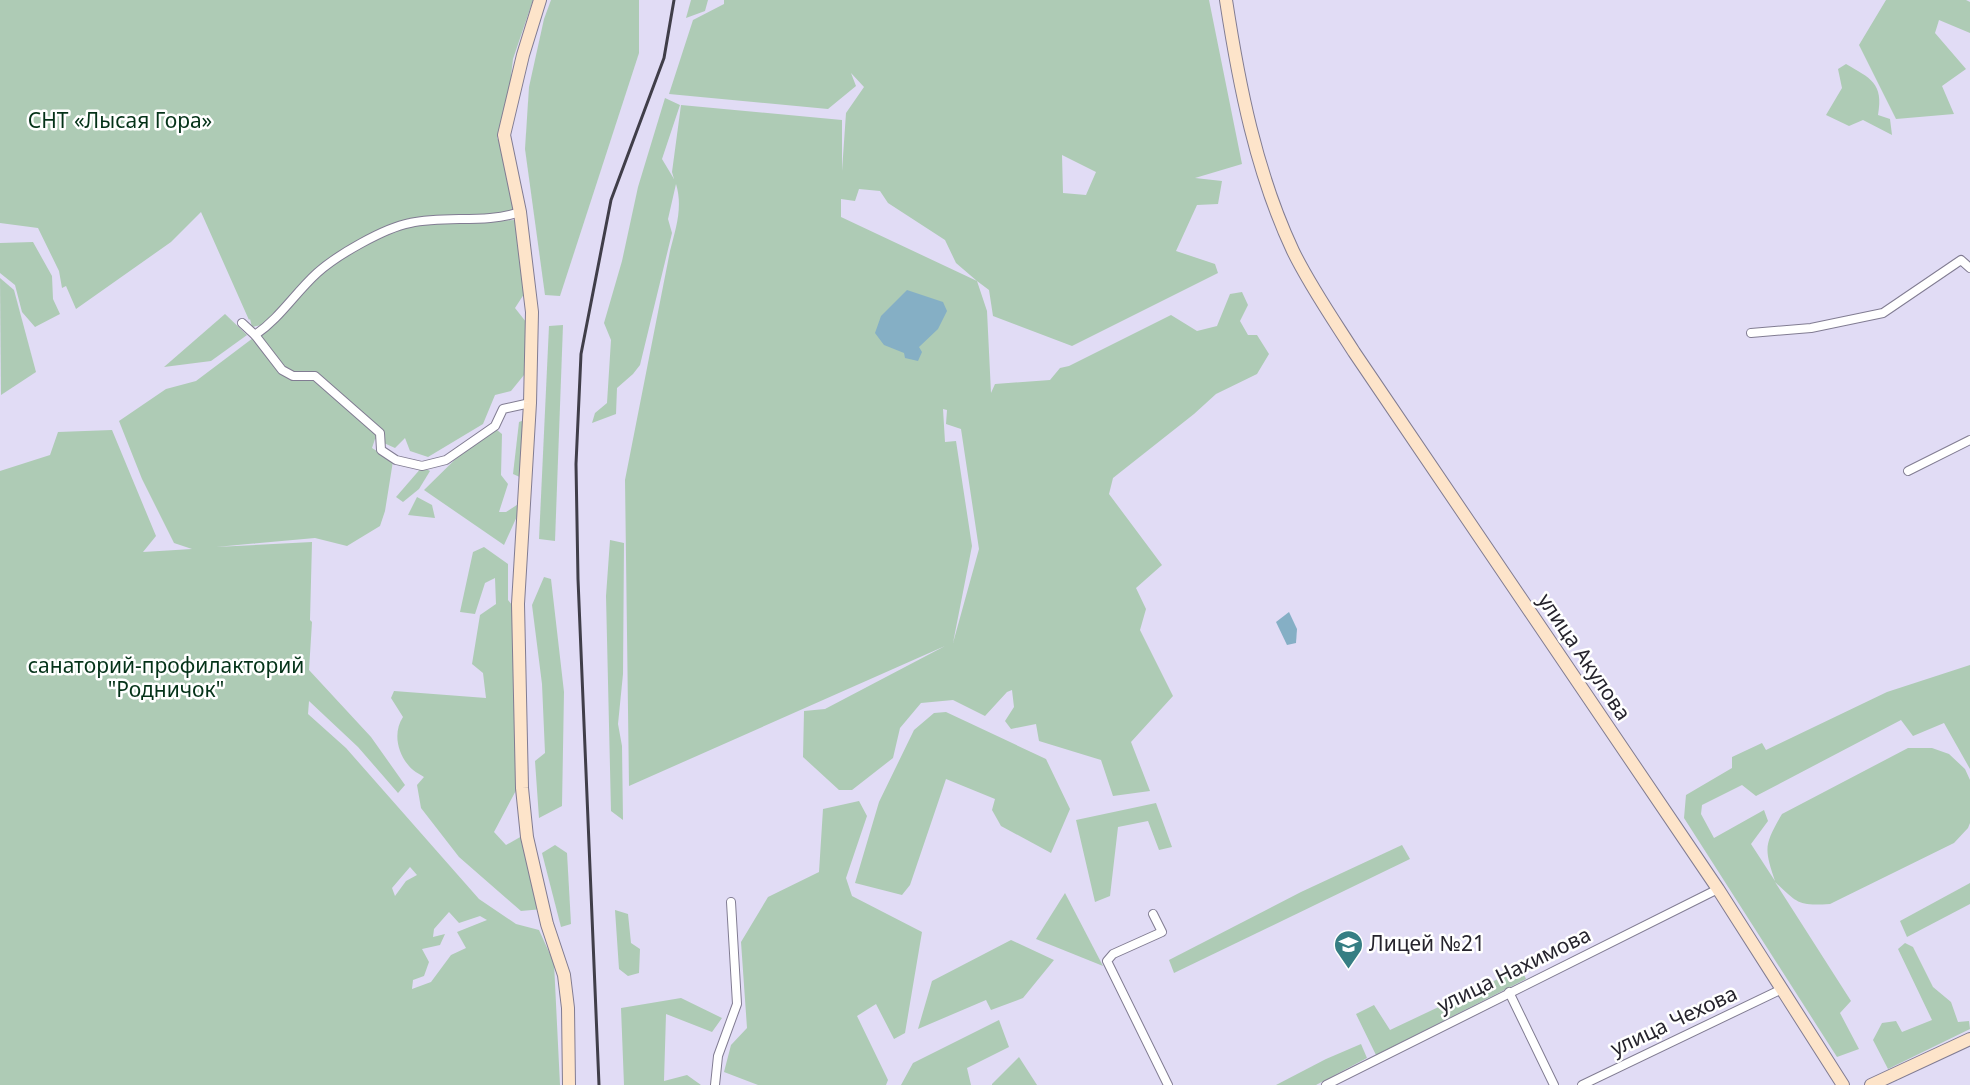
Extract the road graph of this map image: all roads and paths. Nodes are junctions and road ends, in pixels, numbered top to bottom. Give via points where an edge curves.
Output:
1 (540, 0) edge
2 (1226, 0) edge
3 (520, 212) junction
4 (1970, 268) edge
5 (242, 323) dead end
6 (1751, 333) dead end
7 (255, 335) junction
8 (530, 403) junction
9 (1970, 440) edge
10 (1908, 471) dead end
11 (1718, 889) junction
12 (731, 902) dead end
13 (1153, 914) dead end
14 (1782, 989) junction
15 (1509, 992) junction
16 (1970, 1039) edge
17 (1326, 1084) edge
18 (569, 1085) edge
19 (715, 1085) edge
20 (1168, 1085) edge
21 (1554, 1085) edge
22 (1582, 1085) edge
23 (1843, 1085) edge
24 (1871, 1085) edge

1 - 3 main road via 504,135
2 - 11 main road, улица Акулова via 1247,114 1266,183 1310,282
3 - 7 street via 505,217 408,223 370,238 317,272
3 - 8 main road via 532,312
4 - 6 street via 1961,260 1883,313 1811,328
5 - 7 street
7 - 8 street via 282,370 293,376 315,376 381,433 381,450 396,460 422,466 446,460 495,426 503,409
8 - 18 main road via 518,604 522,788 527,837 547,924 564,975
9 - 10 street
11 - 14 main road, улица Акулова
11 - 15 street, улица Нахимова
12 - 19 street via 737,1004 718,1056
13 - 20 street via 1162,932 1113,954 1107,961
14 - 22 street, улица Чехова
14 - 23 main road, улица Акулова
15 - 17 street, улица Нахимова
15 - 21 street
16 - 24 main road

